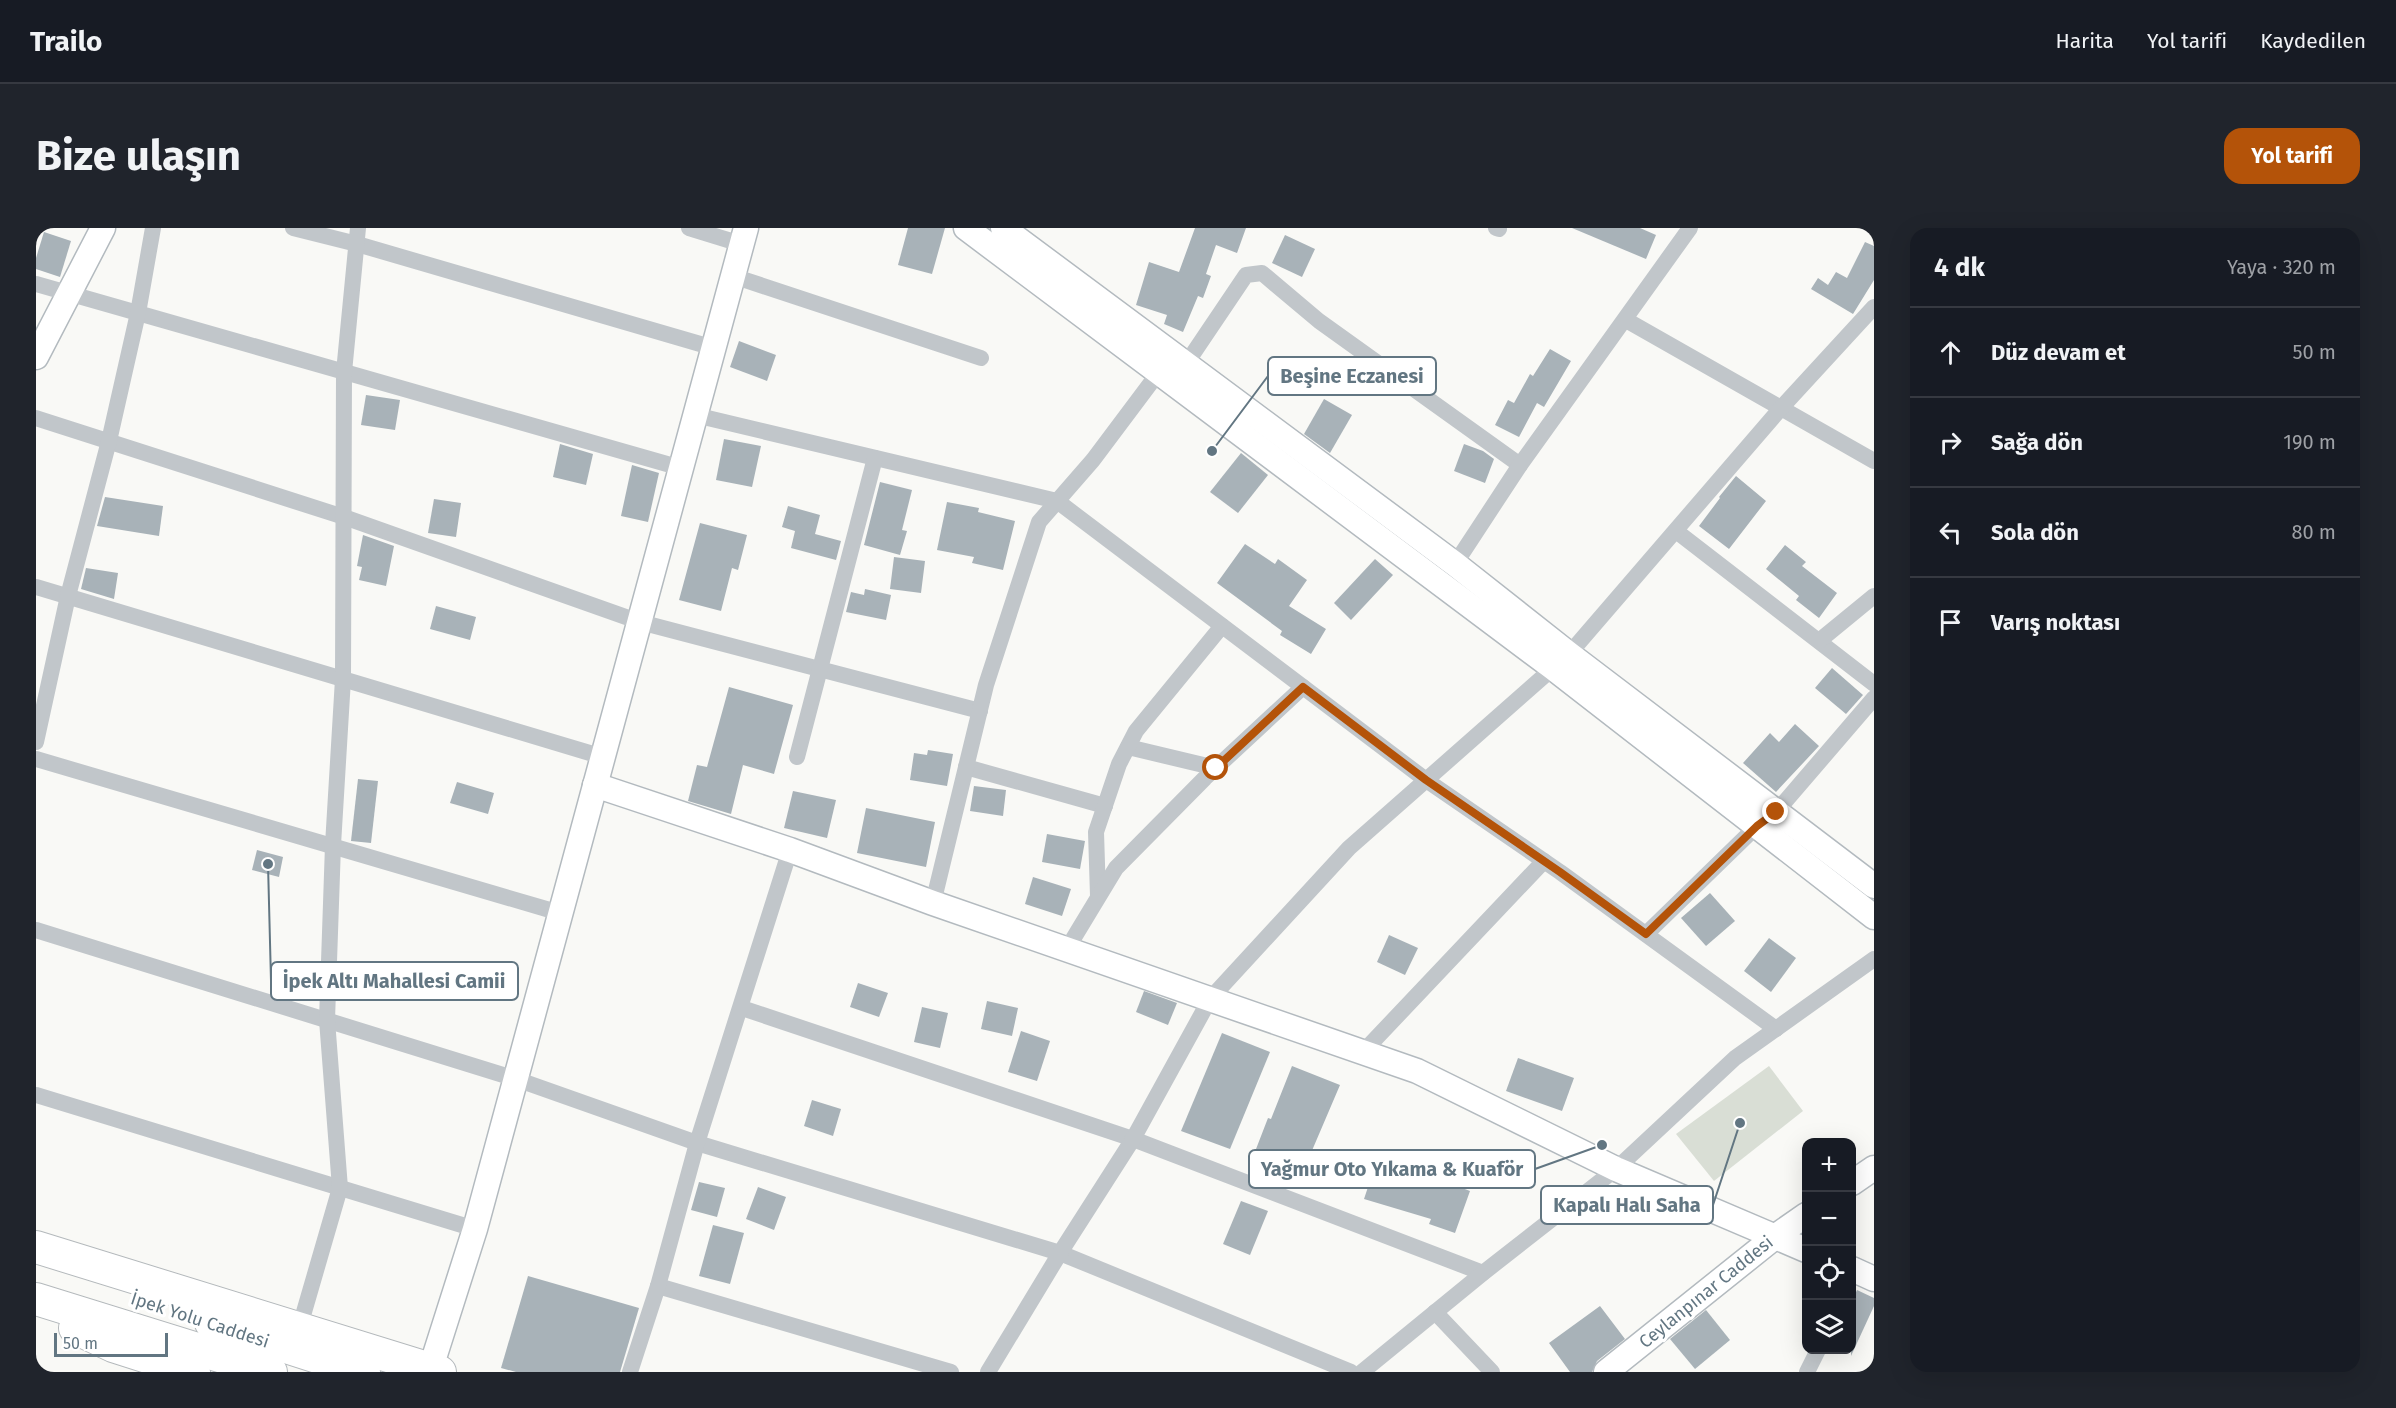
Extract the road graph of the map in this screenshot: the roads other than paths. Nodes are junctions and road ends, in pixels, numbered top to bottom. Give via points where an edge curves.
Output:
1 (103, 228) edge
2 (153, 228) edge
3 (292, 228) edge
4 (689, 228) edge
5 (966, 228) edge
6 (1004, 228) edge
7 (1690, 228) edge
8 (358, 236) edge
9 (744, 236) edge
10 (733, 276) junction
11 (36, 284) edge
12 (69, 293) junction
13 (1874, 307) edge
14 (138, 313) junction
15 (1626, 320) junction
16 (714, 348) junction
17 (36, 357) edge
18 (981, 358) dead end
19 (1173, 363) junction
20 (344, 372) junction
21 (1781, 408) junction
22 (695, 415) junction
23 (36, 418) edge
24 (109, 441) junction
25 (875, 458) junction
26 (1874, 461) edge
27 (1520, 465) junction
28 (681, 468) junction
29 (1057, 501) junction
30 (344, 517) junction
31 (1676, 531) junction
32 (1455, 564) junction
33 (36, 587) edge
34 (68, 596) junction
35 (1874, 596) edge
36 (640, 622) junction
37 (1222, 626) junction
38 (1819, 641) junction
39 (1561, 661) junction
40 (820, 670) junction
41 (343, 679) junction
42 (1874, 684) edge
43 (1303, 687) junction
44 (1874, 698) edge
45 (980, 711) junction
46 (36, 742) edge
47 (1128, 747) junction
48 (603, 757) junction
49 (797, 757) dead end
50 (36, 759) edge
51 (966, 767) junction
52 (1216, 768) junction
53 (1426, 780) junction
54 (595, 785) junction
55 (1105, 806) junction
56 (1776, 812) junction
57 (1757, 826) junction
58 (333, 845) junction
59 (790, 850) junction
60 (1544, 861) junction
61 (1874, 886) edge
62 (1098, 896) junction
63 (933, 903) junction
64 (560, 913) junction
65 (1874, 917) edge
66 (36, 930) edge
67 (1646, 934) junction
68 (1067, 949) junction
69 (1874, 959) edge
70 (1210, 999) junction
71 (742, 1008) junction
72 (327, 1020) junction
73 (1776, 1029) junction
74 (1362, 1052) junction
75 (516, 1079) junction
76 (36, 1095) edge
77 (1132, 1139) junction
78 (697, 1143) junction
79 (1874, 1168) edge
80 (1616, 1169) junction
81 (1856, 1181) edge
82 (340, 1188) junction
83 (1802, 1218) edge
84 (475, 1229) junction
85 (1776, 1236) junction
86 (36, 1247) edge
87 (1802, 1248) edge
88 (1060, 1253) junction
89 (36, 1268) edge
90 (1483, 1273) junction
91 (658, 1286) junction
92 (36, 1299) edge
93 (36, 1309) edge
94 (304, 1312) dead end
95 (1435, 1312) junction
96 (1816, 1354) edge
97 (437, 1365) edge
98 (190, 1371) edge
99 (271, 1372) edge
100 (364, 1372) edge
101 (630, 1372) edge
102 (951, 1372) edge
103 (988, 1372) edge
104 (1351, 1372) edge
105 (1362, 1372) edge
106 (1492, 1372) edge
107 (1606, 1372) edge
108 (1807, 1372) edge

1 - 12 street
2 - 14 street
3 - 8 street
4 - 9 street
5 - 19 street
6 - 19 street
7 - 15 street
8 - 16 street
8 - 20 street
9 - 10 street
10 - 16 street
10 - 18 street
11 - 12 street
12 - 14 street
12 - 17 street
13 - 21 street
14 - 20 street
14 - 24 street
15 - 21 street
15 - 27 street
16 - 22 street
19 - 27 street via 1245,274 1262,273 1319,321
19 - 29 street
19 - 32 street
19 - 39 street
20 - 28 street
20 - 30 street
21 - 26 street
21 - 31 street
22 - 25 street
22 - 28 street
23 - 24 street
24 - 30 street
24 - 34 street
25 - 29 street
25 - 40 street
27 - 32 street
28 - 36 street
29 - 37 street
29 - 45 street via 1039,522
30 - 36 street
30 - 41 street
31 - 38 street
31 - 39 street
32 - 39 street
33 - 34 street
34 - 41 street
34 - 46 street
35 - 38 street
36 - 40 street
36 - 48 street
37 - 43 street
37 - 47 street via 1136,731
38 - 42 street
39 - 53 street
39 - 56 street
39 - 57 street
40 - 45 street
40 - 49 street
41 - 48 street
41 - 58 street
43 - 52 street
43 - 53 street
44 - 56 street
45 - 51 street
47 - 52 street
47 - 55 street
48 - 54 street
50 - 58 street
51 - 55 street
51 - 63 street
52 - 62 street via 1116,868
53 - 60 street
53 - 70 street via 1349,848
54 - 59 street
54 - 64 street
55 - 62 street via 1096,832
56 - 57 street
56 - 61 street
57 - 65 street
57 - 67 street
58 - 64 street
58 - 72 street
59 - 63 street
59 - 71 street
60 - 67 street
60 - 74 street
62 - 68 street
63 - 68 street
64 - 75 street
66 - 72 street
67 - 73 street
68 - 70 street
69 - 73 street
70 - 74 street
70 - 77 street
71 - 77 street
71 - 78 street
72 - 75 street
72 - 82 street
73 - 80 street via 1735,1058
74 - 80 street via 1417,1071
75 - 78 street
75 - 84 street
76 - 82 street
77 - 88 street
77 - 90 street
78 - 88 street
78 - 91 street
79 - 81 street
80 - 85 street
80 - 90 street
82 - 84 street
82 - 94 street
83 - 85 street, Ceylanpınar Caddesi
84 - 97 street
85 - 87 street
85 - 107 street, Ceylanpınar Caddesi
86 - 97 highway
88 - 103 street
88 - 104 street
89 - 100 highway, İpek Yolu Caddesi
90 - 95 street
91 - 101 street
91 - 102 street
92 - 99 highway, İpek Yolu Caddesi
93 - 98 highway via 113,1346
95 - 105 street
95 - 106 street
96 - 108 street

